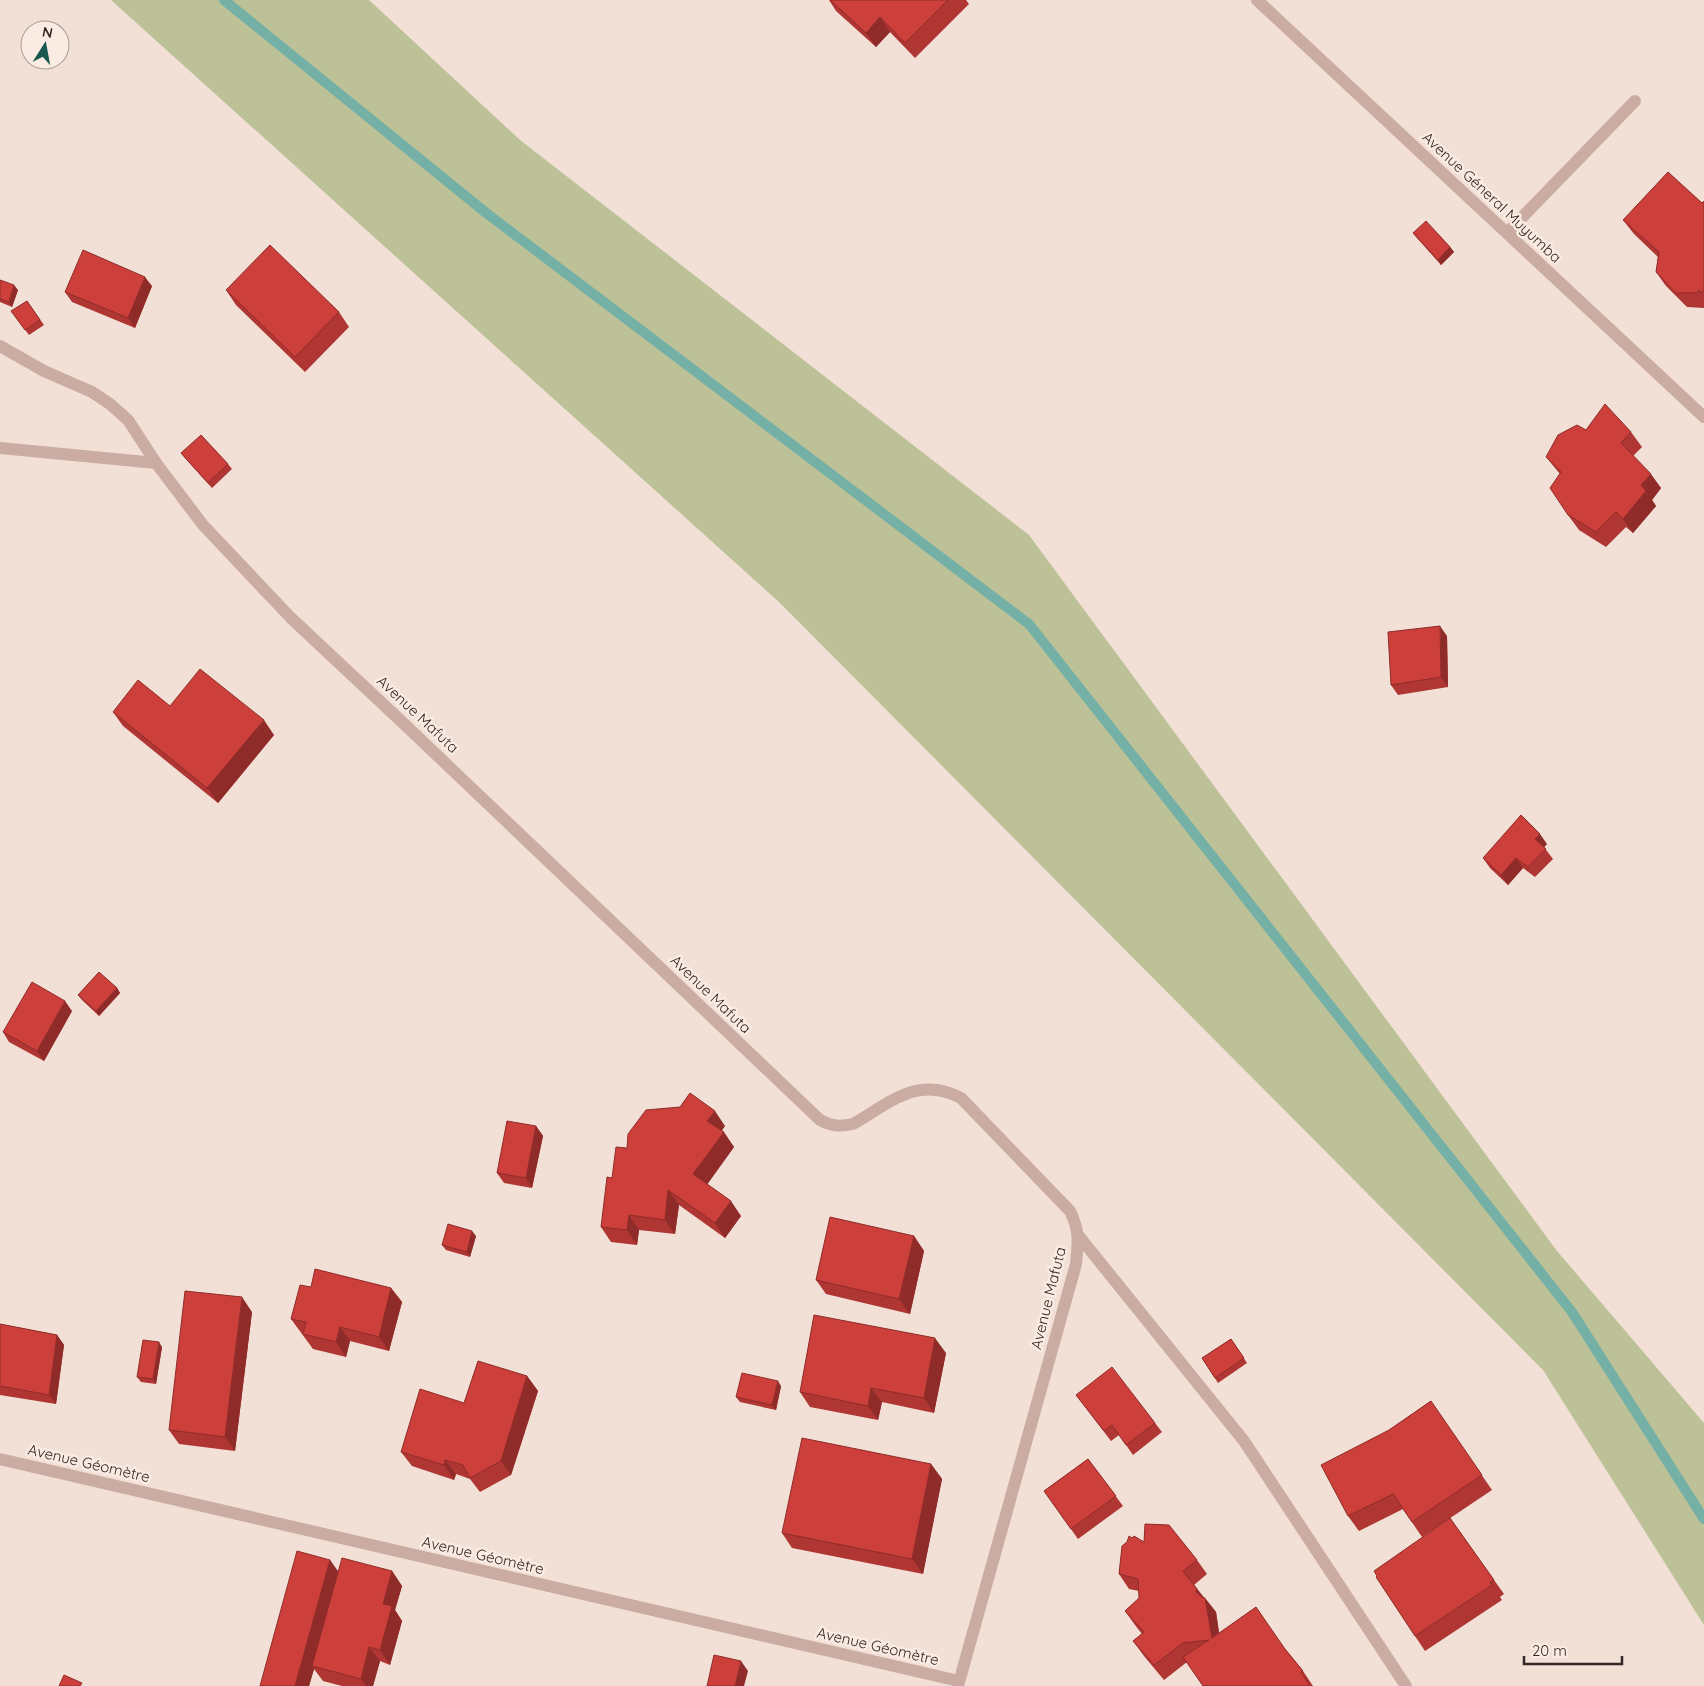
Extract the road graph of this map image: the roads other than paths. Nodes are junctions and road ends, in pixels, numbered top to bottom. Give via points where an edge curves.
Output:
1 (1258, 0) edge
2 (1635, 101) dead end
3 (1507, 233) junction
4 (0, 346) edge
5 (1704, 417) edge
6 (0, 448) edge
7 (156, 463) junction
8 (1078, 1236) junction
9 (0, 1460) edge
10 (958, 1684) edge
11 (1406, 1686) edge

1 - 3 street, Avenue Géneral Muyumba
2 - 3 street
3 - 5 street, Avenue Géneral Muyumba
4 - 7 street, Avenue Mafuta via 110,404 128,420
6 - 7 street
7 - 8 street, Avenue Mafuta via 203,525 291,618 820,1120 833,1126 846,1126 910,1092 932,1088 949,1092 961,1098 1070,1211
8 - 10 street, Avenue Mafuta via 1076,1264
8 - 11 street via 1244,1441
9 - 10 street, Avenue Géomètre

